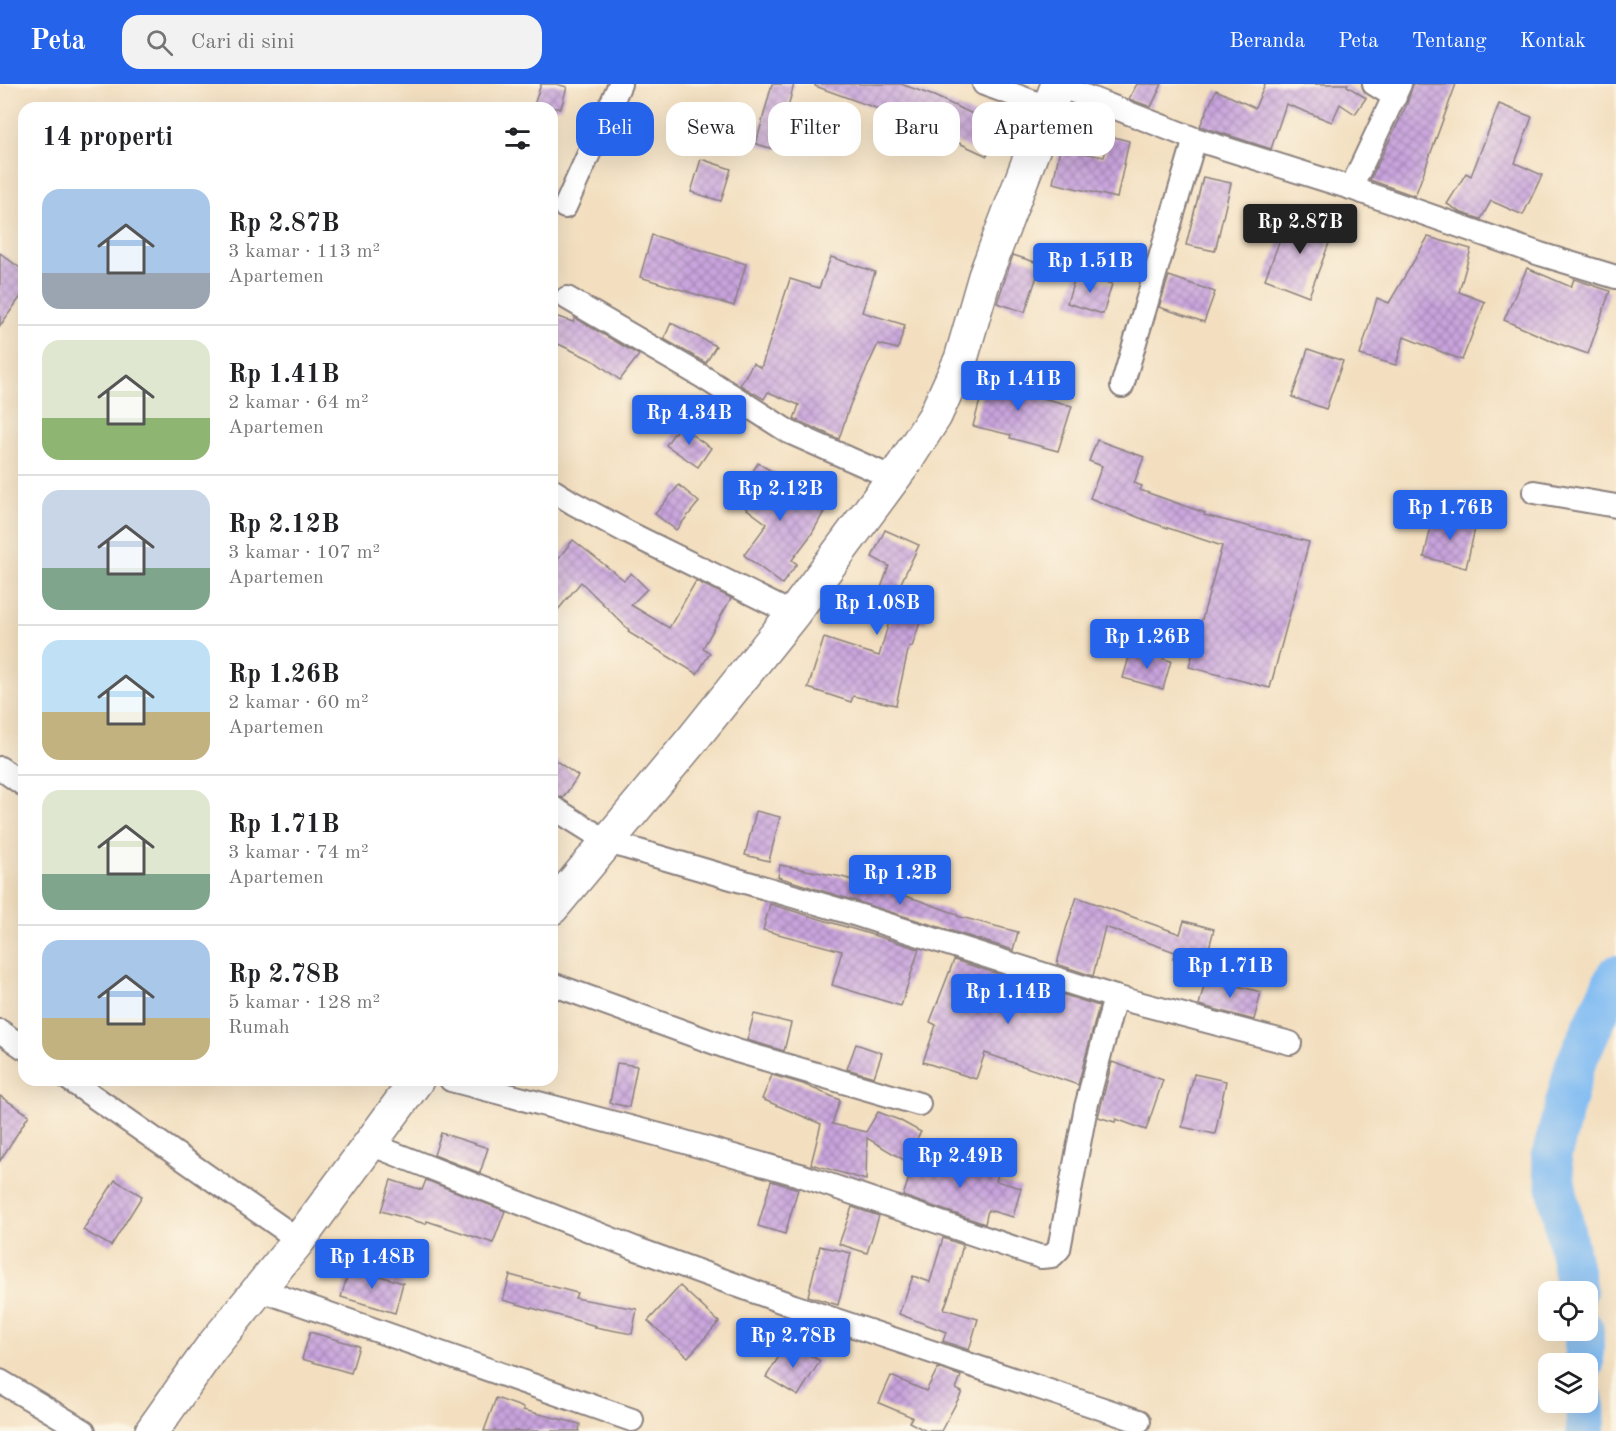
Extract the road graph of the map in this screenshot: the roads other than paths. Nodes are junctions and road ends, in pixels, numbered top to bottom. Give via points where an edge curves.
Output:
1 (620, 84) edge
2 (984, 84) edge
3 (1374, 84) edge
4 (1397, 90) edge
5 (1054, 92) edge
6 (1195, 139) junction
7 (1351, 188) junction
8 (565, 207) dead end
9 (1616, 277) edge
10 (567, 298) dead end
11 (1122, 386) dead end
12 (893, 478) junction
13 (1534, 492) dead end
14 (558, 494) edge
15 (1616, 506) edge
16 (793, 614) junction
17 (0, 768) edge
18 (18, 781) edge
19 (558, 811) edge
20 (608, 842) junction
21 (558, 901) edge
22 (558, 986) edge
23 (1115, 997) junction
24 (0, 1031) edge
25 (1290, 1043) dead end
26 (18, 1044) edge
27 (79, 1086) edge
28 (413, 1086) edge
29 (474, 1086) edge
30 (919, 1104) dead end
31 (370, 1144) junction
32 (299, 1240) junction
33 (258, 1289) junction
34 (0, 1381) edge
35 (632, 1420) dead end
36 (1139, 1421) dead end
37 (84, 1431) edge
38 (154, 1431) edge

1 - 8 street
2 - 5 street
3 - 4 street
4 - 7 street
5 - 6 street
5 - 12 main road via 985,276 961,359 935,416
6 - 7 street
6 - 11 street
7 - 9 street
10 - 12 street via 789,432
12 - 16 main road
13 - 15 street
14 - 16 street
16 - 20 main road
17 - 18 street
19 - 20 street
20 - 21 main road
20 - 23 street via 851,913
22 - 30 street via 737,1051
23 - 25 street
23 - 29 street via 1086,1107 1059,1250 1052,1256 1041,1257 800,1175
24 - 26 street
27 - 32 street
28 - 31 main road
31 - 32 main road
31 - 36 street via 637,1250
32 - 33 main road
33 - 35 street
33 - 38 main road via 211,1348
34 - 37 street

